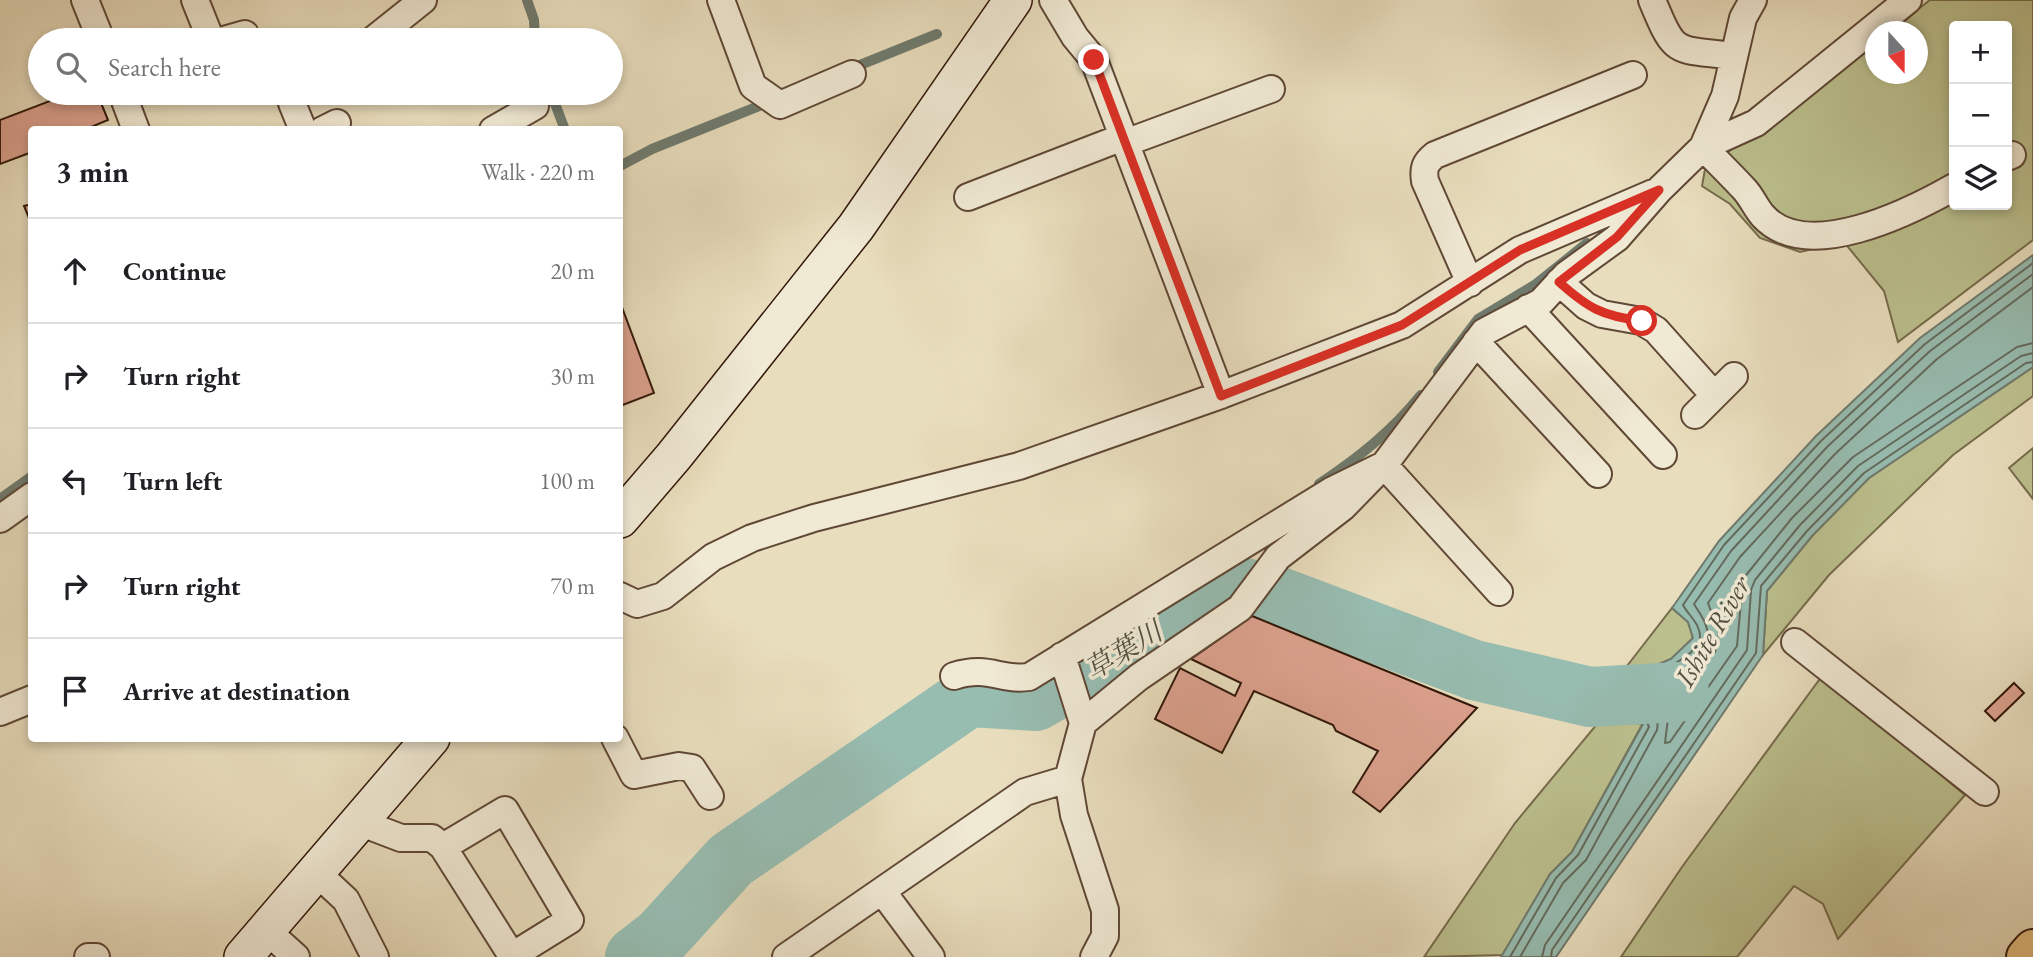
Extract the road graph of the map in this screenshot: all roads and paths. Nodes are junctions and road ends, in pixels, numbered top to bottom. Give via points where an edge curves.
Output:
1 (86, 0) edge
2 (195, 0) edge
3 (422, 0) edge
4 (721, 0) edge
5 (1013, 0) edge
6 (1053, 0) edge
7 (1652, 0) edge
8 (1753, 0) edge
9 (1908, 0) edge
10 (96, 28) edge
11 (206, 28) edge
12 (388, 28) edge
13 (1734, 56) junction
14 (852, 74) dead end
15 (1633, 75) dead end
16 (1271, 89) dead end
17 (127, 105) edge
18 (293, 105) edge
19 (535, 106) dead end
20 (134, 126) edge
21 (301, 126) edge
22 (500, 126) edge
23 (1124, 140) junction
24 (1703, 147) junction
25 (1949, 189) edge
26 (1659, 190) junction
27 (968, 197) dead end
28 (1470, 282) junction
29 (1559, 282) junction
30 (1528, 308) junction
31 (1476, 342) junction
32 (1734, 376) dead end
33 (1714, 395) junction
34 (1221, 396) junction
35 (1695, 415) dead end
36 (1663, 455) dead end
37 (1384, 465) junction
38 (1598, 474) dead end
39 (28, 499) edge
40 (623, 516) edge
41 (0, 519) edge
42 (1499, 592) dead end
43 (623, 597) edge
44 (1795, 642) dead end
45 (1064, 661) junction
46 (954, 676) dead end
47 (28, 701) edge
48 (0, 712) edge
49 (1080, 713) junction
50 (428, 742) edge
51 (617, 742) edge
52 (1068, 779) junction
53 (1985, 792) dead end
54 (710, 796) dead end
55 (359, 822) junction
56 (443, 847) junction
57 (316, 872) junction
58 (883, 891) junction
59 (266, 930) junction
60 (2033, 949) edge
61 (88, 957) edge
62 (96, 957) edge
63 (243, 957) edge
64 (296, 957) edge
65 (375, 957) edge
66 (786, 957) edge
67 (931, 957) edge
68 (1094, 957) edge
69 (2026, 957) edge

1 - 10 street
2 - 11 street
3 - 12 street
4 - 14 street via 753,86 780,105
5 - 40 street via 856,227
6 - 23 street via 1094,60
7 - 13 street via 1671,43 1681,49
8 - 13 street via 1743,18
9 - 24 street via 1756,123
13 - 24 street via 1725,96
15 - 28 street via 1428,161 1423,169 1425,181
16 - 23 street
17 - 20 street
18 - 21 street
19 - 22 street
23 - 27 street
23 - 34 street
24 - 25 street via 1745,190 1764,218 1789,231 1824,238 1872,226
24 - 26 street
26 - 28 street via 1520,250
26 - 29 street via 1617,237
28 - 34 street via 1402,325
29 - 30 street via 1541,302
29 - 33 street via 1594,310 1642,321 1656,330
30 - 31 street via 1484,332
30 - 36 street
31 - 37 street
31 - 38 street
32 - 33 street
33 - 35 street
34 - 43 street via 1019,466 752,538 713,557 663,596 637,604
37 - 42 street
37 - 45 street via 1331,491
37 - 49 street via 1343,506 1278,557 1240,608
39 - 41 street
44 - 53 street
45 - 46 street via 1029,677 984,670
45 - 49 street
47 - 48 street
49 - 52 street
50 - 55 street
51 - 54 street via 634,775 679,766 692,768
52 - 58 street via 1026,792
52 - 68 street via 1074,815 1105,910 1105,936
55 - 56 street via 401,838 432,838
55 - 57 street
56 - 56 street via 512,956 570,920 505,810
57 - 59 street
57 - 65 street via 346,900
58 - 66 street
58 - 67 street
59 - 63 street
59 - 64 street
60 - 69 highway
61 - 62 street

